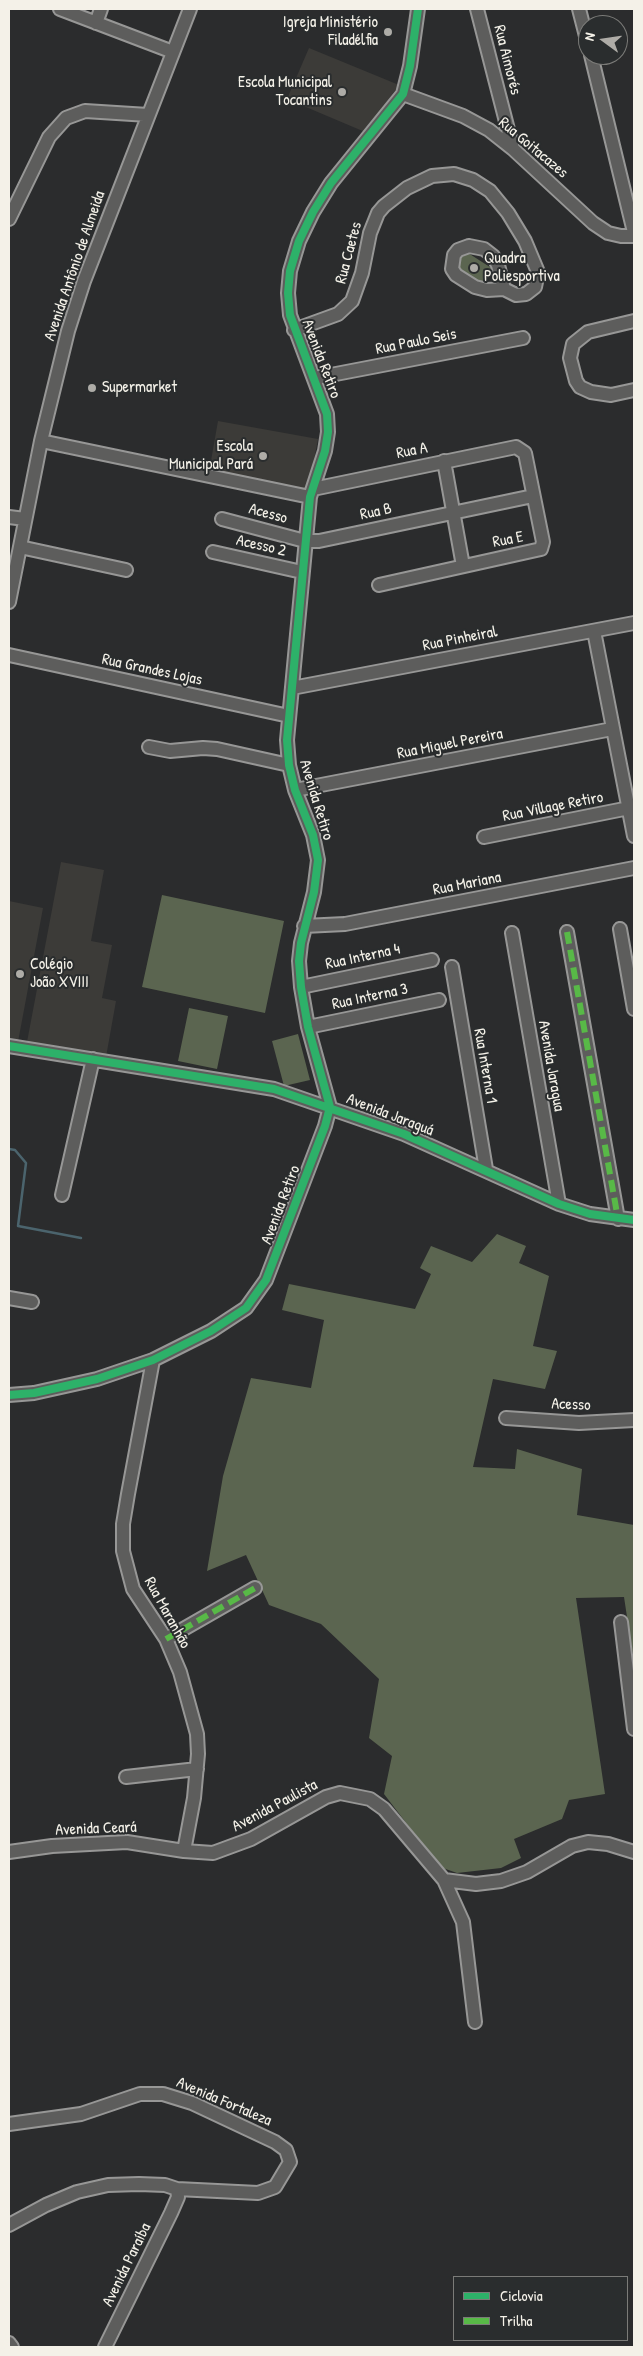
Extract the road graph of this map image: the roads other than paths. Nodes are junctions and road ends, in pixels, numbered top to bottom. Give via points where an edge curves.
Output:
1 (60, 9) edge
2 (101, 9) edge
3 (190, 9) edge
4 (418, 9) edge
5 (477, 9) edge
6 (96, 22) junction
7 (173, 52) junction
8 (593, 65) edge
9 (403, 94) junction
10 (148, 115) junction
11 (513, 148) junction
12 (9, 219) edge
13 (634, 232) edge
14 (634, 236) edge
15 (504, 289) dead end
16 (634, 320) edge
17 (294, 330) junction
18 (523, 338) dead end
19 (315, 378) junction
20 (634, 390) edge
21 (41, 441) junction
22 (519, 448) joint
23 (444, 461) junction
24 (311, 493) junction
25 (534, 496) junction
26 (454, 512) junction
27 (9, 517) edge
28 (25, 519) junction
29 (222, 519) dead end
30 (305, 541) junction
31 (20, 547) junction
32 (213, 552) dead end
33 (463, 566) junction
34 (126, 570) dead end
35 (302, 572) junction
36 (379, 585) dead end
37 (9, 602) edge
38 (634, 623) edge
39 (594, 630) junction
40 (9, 655) edge
41 (292, 688) junction
42 (289, 716) junction
43 (612, 729) junction
44 (149, 747) dead end
45 (289, 765) junction
46 (295, 790) junction
47 (632, 807) edge
48 (634, 836) edge
49 (484, 837) dead end
50 (634, 868) edge
51 (304, 926) junction
52 (620, 928) dead end
53 (567, 932) dead end
54 (512, 933) dead end
55 (432, 960) dead end
56 (452, 968) dead end
57 (301, 987) junction
58 (439, 1000) dead end
59 (634, 1009) edge
60 (308, 1027) junction
61 (9, 1046) edge
62 (93, 1059) junction
63 (330, 1106) junction
64 (486, 1169) junction
65 (62, 1194) dead end
66 (558, 1204) junction
67 (618, 1219) junction
68 (634, 1220) edge
69 (9, 1298) edge
70 (32, 1302) dead end
71 (153, 1360) junction
72 (9, 1395) edge
73 (506, 1418) dead end
74 (634, 1420) edge
75 (255, 1588) dead end
76 (621, 1622) dead end
77 (166, 1639) junction
78 (634, 1729) edge
79 (197, 1768) junction
80 (126, 1777) dead end
81 (184, 1851) junction
82 (9, 1852) edge
83 (634, 1852) edge
84 (444, 1880) junction
85 (476, 2022) dead end
86 (9, 2124) edge
87 (177, 2193) junction
88 (9, 2225) edge
89 (9, 2343) edge
90 (108, 2346) edge
91 (12, 2347) edge

1 - 6 street
2 - 6 street
3 - 7 street, Avenida Antônio de Almeida
4 - 9 street, Avenida Retiro
5 - 11 street, Rua Aimorés
6 - 7 street
7 - 10 street, Avenida Antônio de Almeida
8 - 13 street
9 - 11 street, Rua Goitacazes via 463,116
9 - 17 street, Avenida Retiro via 331,183 306,226 290,271 288,293
10 - 12 street via 85,111 66,118 49,137
10 - 21 street, Avenida Antônio de Almeida via 84,281
11 - 14 street, Rua Goitacazes via 593,223 608,232
15 - 17 street, Rua Caetes via 516,295 526,294 538,280 536,265 508,213 490,191 473,180 454,174 432,176 407,188 378,213 352,301 338,314
16 - 20 street via 588,332 573,344 570,358 580,387 601,395
17 - 19 street, Avenida Retiro
18 - 19 street, Rua Paulo Seis
19 - 24 street, Avenida Retiro via 327,414 328,432
21 - 24 street
21 - 28 street, Avenida Antônio de Almeida
22 - 23 street, Rua A
22 - 25 street, Rua E via 525,453
23 - 24 street, Rua A
23 - 26 street
24 - 30 street, Avenida Retiro
25 - 26 street, Rua B
25 - 33 street, Rua E via 543,542 541,549
26 - 30 street, Rua B via 319,541
26 - 33 street
27 - 28 street
28 - 31 street, Avenida Antônio de Almeida
29 - 30 street, Acesso
30 - 35 street, Avenida Retiro
31 - 34 street
31 - 37 street, Avenida Antônio de Almeida
32 - 35 street, Acesso 2
33 - 36 street, Rua E
35 - 41 street, Avenida Retiro
38 - 39 street, Rua Pinheiral
39 - 41 street, Rua Pinheiral
39 - 43 street
40 - 42 street, Rua Grandes Lojas
41 - 42 street, Avenida Retiro
42 - 45 street, Avenida Retiro
43 - 46 street, Rua Miguel Pereira
43 - 47 street
44 - 45 street via 170,751 217,749
45 - 46 street, Avenida Retiro
46 - 51 street, Avenida Retiro via 313,835 318,860
47 - 48 street
47 - 49 street, Rua Village Retiro
50 - 51 street, Rua Mariana via 345,924
51 - 57 street, Avenida Retiro via 299,961
52 - 59 street
53 - 67 street
54 - 66 street, Avenida Jaragua
55 - 57 street, Rua Interna 4
56 - 64 street, Rua Interna 1
57 - 60 street, Avenida Retiro
58 - 60 street, Rua Interna 3
60 - 63 street, Avenida Retiro
61 - 62 street, Avenida Jaraguá
62 - 63 street, Avenida Jaraguá via 274,1089
62 - 65 street
63 - 64 street, Avenida Jaraguá
63 - 71 street, Avenida Retiro via 288,1225 266,1280 255,1297 234,1318
64 - 66 street, Avenida Jaraguá
66 - 67 street, Avenida Jaraguá
67 - 68 street, Avenida Jaraguá
69 - 70 street
71 - 72 street, Avenida Retiro via 97,1379 34,1393
71 - 77 street, Rua Maranhão via 123,1524 123,1551 133,1589
73 - 74 street, Acesso via 579,1422
75 - 77 street
76 - 78 street
77 - 79 street, Rua Maranhão via 193,1712
79 - 80 street
79 - 81 street, Rua Maranhão
81 - 82 street, Avenida Ceará via 127,1842
81 - 84 street, Avenida Paulista via 213,1853 231,1848 326,1796 355,1794 384,1808
83 - 84 street via 588,1842 572,1846 527,1872 501,1881 476,1884
84 - 85 street, Avenida Paulista via 463,1922
86 - 87 street, Avenida Fortaleza via 82,2114 140,2094 163,2094 192,2103 286,2150 290,2162 275,2187 258,2193
87 - 88 street, Avenida Fortaleza via 165,2185 93,2188 46,2205
87 - 90 street, Avenida Paraíba
89 - 91 street

